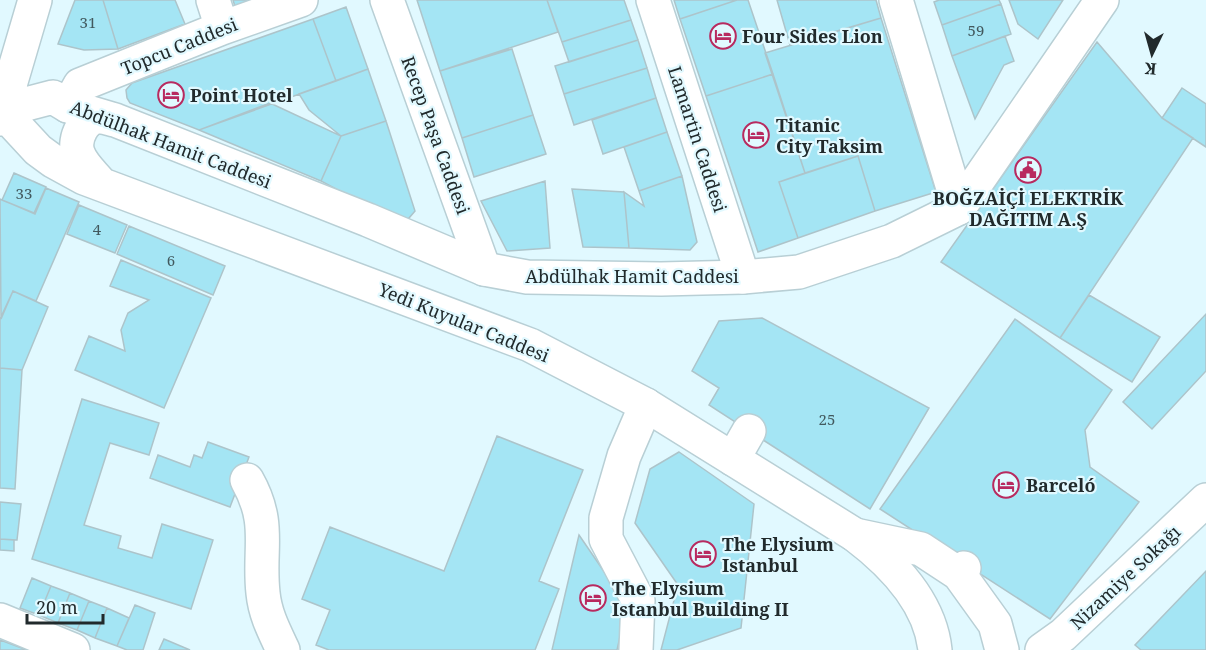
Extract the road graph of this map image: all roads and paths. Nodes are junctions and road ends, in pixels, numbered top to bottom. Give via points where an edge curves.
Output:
1 (48, 0) edge
2 (301, 0) edge
3 (387, 0) edge
4 (653, 0) edge
5 (896, 0) edge
6 (1102, 0) edge
7 (218, 14) edge
8 (20, 26) edge
9 (68, 106) junction
10 (1, 113) edge
11 (115, 120) junction
12 (101, 184) junction
13 (958, 208) junction
14 (484, 269) junction
15 (742, 277) junction
16 (646, 405) junction
17 (749, 431) dead end
18 (733, 459) junction
19 (247, 480) dead end
20 (1206, 500) edge
21 (855, 535) junction
22 (0, 620) edge
23 (935, 647) edge
24 (73, 650) edge
25 (283, 650) edge
26 (636, 650) edge
27 (1002, 650) edge
28 (1042, 650) edge

1 - 8 main road
2 - 7 main road, Topcu Caddesi
3 - 14 main road, Recep Paşa Caddesi
4 - 15 main road, Lamartin Caddesi
5 - 13 main road
6 - 13 main road, Abdülhak Hamit Caddesi
7 - 9 main road, Topcu Caddesi via 80,85
8 - 10 main road
9 - 10 main road, Abdülhak Hamit Caddesi via 53,97
9 - 11 main road, Abdülhak Hamit Caddesi
10 - 12 main road, Yedi Kuyular Caddesi via 38,150 68,170
11 - 12 main road via 98,116 82,127 77,137 83,163
11 - 14 main road, Abdülhak Hamit Caddesi
12 - 16 main road, Yedi Kuyular Caddesi via 530,345
13 - 15 main road, Abdülhak Hamit Caddesi via 892,241 799,272
14 - 15 main road, Abdülhak Hamit Caddesi via 527,277
16 - 18 main road, Yedi Kuyular Caddesi
16 - 26 main road via 624,456 606,518 606,539 638,600
17 - 18 main road
18 - 21 main road, Yedi Kuyular Caddesi
19 - 25 main road via 258,498 263,523 262,593 268,619
20 - 28 main road, Nizamiye Sokağı via 1064,635
21 - 23 main road, Yedi Kuyular Caddesi via 883,556 910,588
21 - 27 main road via 921,549 962,571 995,624
22 - 24 main road

